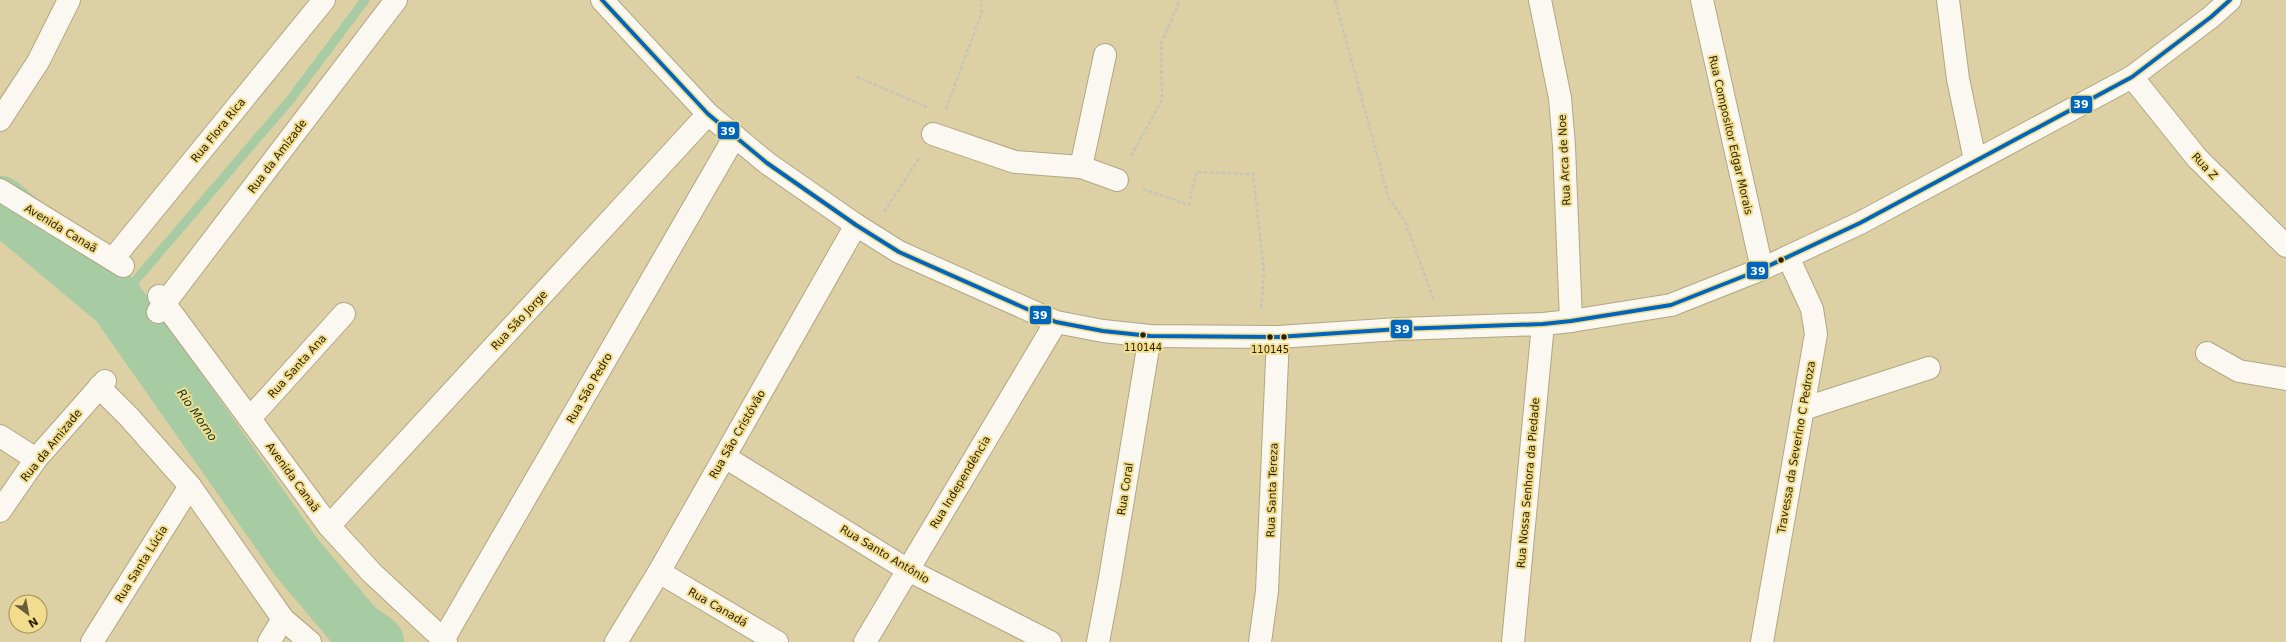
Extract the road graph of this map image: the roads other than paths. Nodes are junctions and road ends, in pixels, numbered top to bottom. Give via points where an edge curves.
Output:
1 (69, 0) edge
2 (324, 0) edge
3 (396, 0) edge
4 (602, 0) edge
5 (1540, 0) edge
6 (1702, 0) edge
7 (1948, 0) edge
8 (2230, 0) edge
9 (1105, 56) dead end
10 (2132, 78) junction
11 (708, 114) junction
12 (0, 120) edge
13 (933, 134) dead end
14 (734, 136) junction
15 (1975, 160) junction
16 (1081, 167) junction
17 (1117, 180) road end
18 (0, 190) edge
19 (856, 225) junction
20 (2286, 246) edge
21 (1788, 257) junction
22 (118, 262) joint
23 (1762, 269) junction
24 (160, 303) joint
25 (344, 314) dead end
26 (1571, 321) junction
27 (1056, 322) junction
28 (1543, 324) junction
29 (1150, 336) junction
30 (1268, 337) junction
31 (2207, 353) dead end
32 (1929, 368) dead end
33 (2286, 380) edge
34 (1803, 409) junction
35 (250, 418) junction
36 (0, 436) edge
37 (725, 457) junction
38 (36, 459) junction
39 (190, 486) junction
40 (0, 511) edge
41 (329, 526) junction
42 (908, 570) junction
43 (659, 572) junction
44 (283, 619) junction
45 (445, 641) edge
46 (92, 642) edge
47 (269, 642) edge
48 (310, 642) edge
49 (616, 642) edge
50 (777, 642) edge
51 (865, 642) edge
52 (1050, 642) edge
53 (1098, 642) edge
54 (1260, 642) edge
55 (1513, 642) edge
56 (1762, 642) edge

1 - 12 street via 38,62
2 - 22 street, Rua Flora Rica
3 - 24 street, Rua da Amizade via 235,213
4 - 11 street
5 - 26 street, Rua Arca de Noe via 1560,98
6 - 23 street, Rua Compositor Edgar Morais
7 - 15 street via 1958,79
8 - 10 street
9 - 16 street
10 - 15 street
10 - 20 street, Rua Z via 2197,158
11 - 14 street
11 - 41 street, Rua São Jorge
13 - 16 street via 1015,162
14 - 19 street via 767,163
14 - 45 street, Rua São Pedro
15 - 21 street via 1860,223
16 - 17 street
18 - 22 street, Avenida Canaã
19 - 27 street via 899,252
19 - 37 street, Rua São Cristóvão
21 - 23 street
21 - 34 street, Travessa da Severino C Pedroza via 1812,309 1816,334
23 - 26 street via 1671,305
24 - 35 street, Avenida Canaã
25 - 35 street, Rua Santa Ana
26 - 28 street
27 - 29 street
27 - 42 street, Rua Independência
28 - 30 street
28 - 55 street, Rua Nossa Senhora da Piedade
29 - 30 street
29 - 53 street, Rua Coral via 1110,584
30 - 54 street, Rua Santa Tereza via 1267,590
31 - 33 street via 2238,371
32 - 34 street
34 - 56 street, Travessa da Severino C Pedroza
35 - 41 street, Avenida Canaã
36 - 38 street
37 - 42 street, Rua Santo Antônio
37 - 43 street, Rua São Cristóvão
38 - 39 street, Rua da Amizade via 102,384
38 - 40 street, Rua da Amizade
39 - 44 street
39 - 46 street, Rua Santa Lúcia
41 - 45 street, Avenida Canaã via 372,573
42 - 51 street, Rua Independência
42 - 52 street, Rua Santo Antônio
43 - 49 street, Rua São Cristóvão
43 - 50 street, Rua Canadá
44 - 47 street
44 - 48 street

